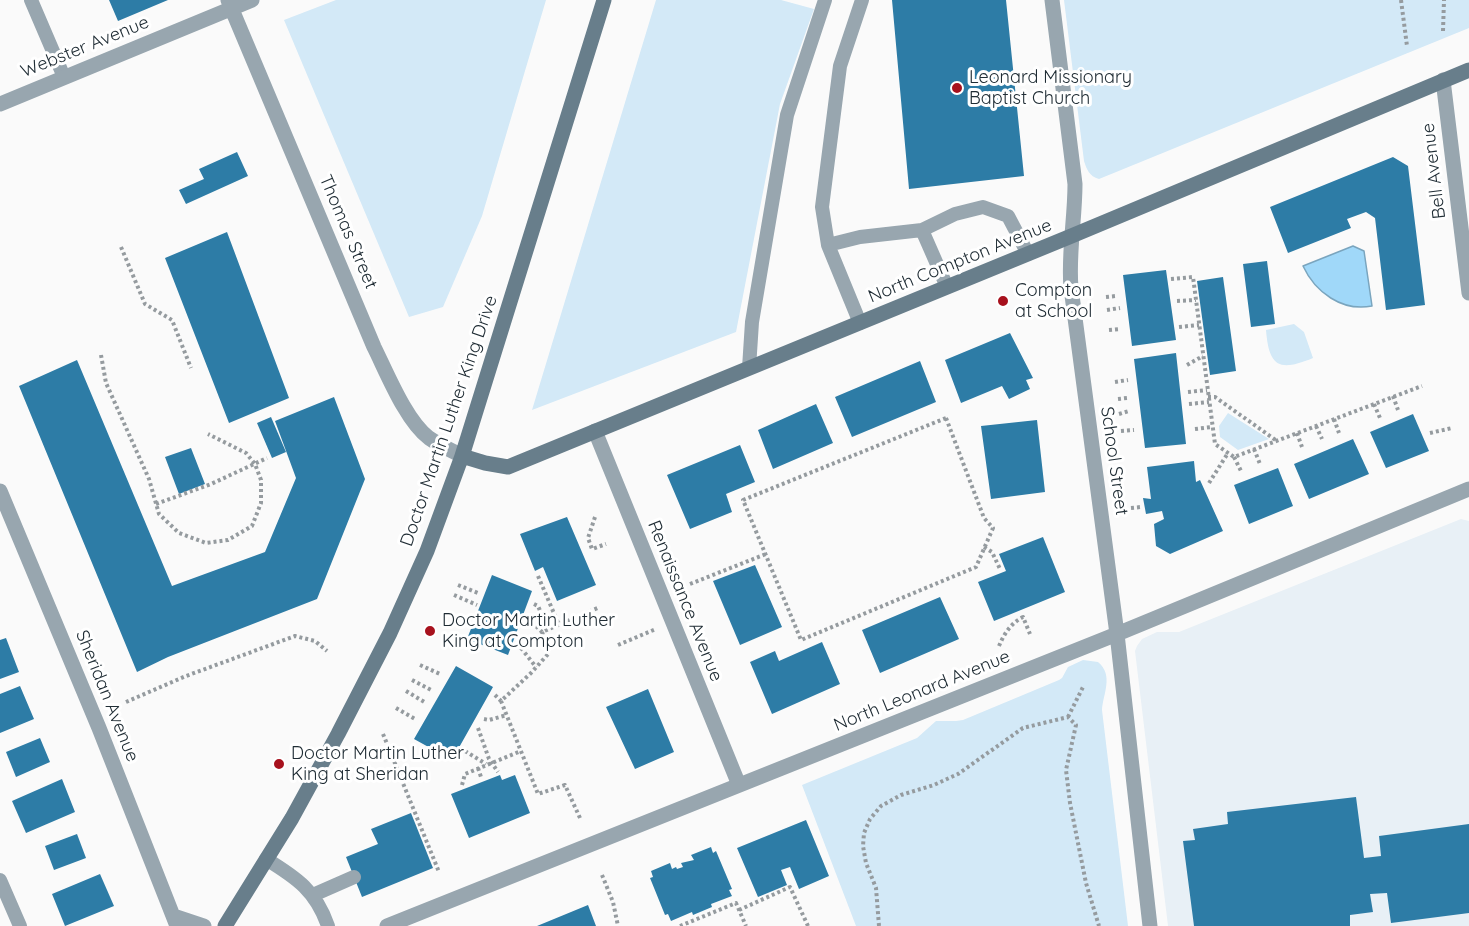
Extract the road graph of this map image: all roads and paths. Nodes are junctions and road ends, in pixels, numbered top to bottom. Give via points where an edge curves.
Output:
1 (31, 0) edge
2 (252, 0) edge
3 (604, 0) edge
4 (825, 0) edge
5 (861, 0) edge
6 (1052, 0) edge
7 (1401, 0) edge
8 (1444, 0) edge
9 (229, 4) edge
10 (1443, 31) dead end
11 (1407, 46) dead end
12 (1469, 70) edge
13 (64, 77) junction
14 (1443, 80) junction
15 (0, 104) edge
16 (922, 230) junction
17 (1073, 235) junction
18 (828, 245) junction
19 (121, 247) dead end
20 (1028, 254) junction
21 (1171, 279) dead end
22 (947, 287) junction
23 (1469, 293) edge
24 (1116, 296) dead end
25 (1106, 297) dead end
26 (1196, 300) junction
27 (1177, 301) dead end
28 (1120, 309) dead end
29 (1107, 310) dead end
30 (860, 323) junction
31 (1199, 325) junction
32 (1179, 327) dead end
33 (1120, 328) dead end
34 (1109, 330) dead end
35 (101, 354) dead end
36 (1203, 356) junction
37 (1187, 365) dead end
38 (191, 368) dead end
39 (749, 368) junction
40 (1128, 380) dead end
41 (1115, 382) dead end
42 (1422, 386) dead end
43 (1207, 390) junction
44 (1188, 392) dead end
45 (1393, 396) junction
46 (1208, 397) junction
47 (1127, 398) dead end
48 (1118, 399) dead end
49 (1209, 402) junction
50 (1189, 404) dead end
51 (1374, 404) junction
52 (1398, 410) dead end
53 (1129, 411) dead end
54 (1119, 414) dead end
55 (1380, 418) dead end
56 (1334, 419) junction
57 (1316, 426) junction
58 (1212, 427) junction
59 (1452, 428) dead end
60 (1195, 429) dead end
61 (1134, 430) dead end
62 (595, 431) junction
63 (1121, 431) dead end
64 (1297, 433) junction
65 (1339, 433) dead end
66 (1430, 433) dead end
67 (208, 434) dead end
68 (1322, 439) dead end
69 (1277, 441) junction
70 (1302, 447) dead end
71 (1254, 449) junction
72 (1228, 453) junction
73 (462, 456) junction
74 (1234, 457) junction
75 (267, 458) dead end
76 (255, 464) junction
77 (1260, 464) dead end
78 (1241, 471) dead end
79 (1209, 483) dead end
80 (1469, 489) edge
81 (0, 491) edge
82 (156, 504) junction
83 (1141, 507) dead end
84 (1131, 508) dead end
85 (595, 517) dead end
86 (606, 544) dead end
87 (984, 547) junction
88 (766, 554) junction
89 (1000, 569) dead end
90 (538, 576) dead end
91 (690, 584) dead end
92 (458, 585) dead end
93 (478, 593) dead end
94 (454, 595) dead end
95 (534, 604) dead end
96 (477, 605) dead end
97 (600, 607) dead end
98 (446, 614) dead end
99 (673, 622) junction
100 (468, 623) dead end
101 (530, 625) dead end
102 (559, 625) junction
103 (548, 629) junction
104 (542, 632) junction
105 (1030, 633) dead end
106 (1117, 634) junction
107 (618, 645) dead end
108 (999, 646) dead end
109 (520, 648) dead end
110 (327, 651) dead end
111 (420, 665) dead end
112 (536, 667) junction
113 (440, 674) dead end
114 (412, 680) dead end
115 (1084, 685) dead end
116 (406, 691) dead end
117 (433, 691) dead end
118 (495, 695) dead end
119 (501, 701) junction
120 (126, 702) dead end
121 (426, 703) dead end
122 (396, 708) dead end
123 (507, 715) junction
124 (1068, 717) junction
125 (484, 719) dead end
126 (415, 720) dead end
127 (478, 728) dead end
128 (382, 734) dead end
129 (465, 751) dead end
130 (521, 751) junction
131 (492, 762) junction
132 (486, 765) junction
133 (478, 768) junction
134 (498, 772) dead end
135 (481, 777) dead end
136 (462, 785) dead end
137 (739, 785) junction
138 (580, 818) dead end
139 (266, 859) junction
140 (440, 872) dead end
141 (602, 875) dead end
142 (354, 877) dead end
143 (0, 880) edge
144 (313, 895) junction
145 (739, 910) junction
146 (176, 921) edge
147 (20, 926) edge
148 (204, 926) edge
149 (225, 926) edge
150 (327, 926) edge
151 (387, 926) edge
152 (618, 926) edge
153 (680, 926) edge
154 (746, 926) edge
155 (807, 926) edge
156 (879, 926) edge
157 (1099, 926) edge
158 (1150, 926) edge

1 - 13 lane
2 - 9 street, Webster Avenue
3 - 73 main road, Doctor Martin Luther King Drive
4 - 39 lane via 787,115 752,321
5 - 18 lane via 840,66 822,207
6 - 17 street, School Street via 1075,184
7 - 11 path
8 - 10 path
9 - 13 street, Webster Avenue
9 - 73 street, Thomas Street via 394,388 428,437
12 - 14 main road, North Compton Avenue
13 - 15 street, Webster Avenue
14 - 17 main road, North Compton Avenue
14 - 23 street, Bell Avenue
16 - 18 lane
16 - 20 lane via 955,214 983,207 1008,216
16 - 22 lane
17 - 20 main road, North Compton Avenue
17 - 106 street, School Street via 1071,288
18 - 30 lane
19 - 38 path via 145,304 172,320
20 - 22 main road, North Compton Avenue
21 - 26 path via 1193,277
22 - 30 main road, North Compton Avenue
24 - 25 path
26 - 27 path
26 - 31 path
28 - 29 path
30 - 39 main road, North Compton Avenue
31 - 32 path
31 - 36 path
33 - 34 path
35 - 82 path via 106,383 149,479
36 - 37 path
36 - 43 path
39 - 62 main road, North Compton Avenue
40 - 41 path
42 - 45 path
43 - 44 path
43 - 46 path
45 - 51 path
45 - 52 path
46 - 49 path
46 - 69 path via 1215,397
47 - 48 path
49 - 50 path
49 - 58 path
51 - 55 path
51 - 56 path
53 - 54 path
56 - 57 path
56 - 65 path
57 - 64 path
57 - 68 path
58 - 60 path
58 - 72 path via 1215,444
59 - 66 path
61 - 63 path
62 - 73 main road, North Compton Avenue via 508,467
62 - 99 street, Renaissance Avenue
64 - 69 path
64 - 70 path
67 - 76 path via 246,453
69 - 71 path
71 - 74 path
71 - 77 path
72 - 74 path
72 - 79 path
73 - 139 main road, Doctor Martin Luther King Drive via 428,551 390,633 292,818
74 - 78 path
75 - 76 path
76 - 82 path
76 - 82 path via 261,480 261,503 252,526 228,540 206,543 179,533 159,514
80 - 106 street, North Leonard Avenue
81 - 146 street, Sheridan Avenue
83 - 84 path
85 - 86 path via 588,538 592,549
87 - 88 path via 976,567 801,640
87 - 88 path via 993,528 984,518 946,418 743,500
87 - 89 path via 992,552
88 - 91 path
90 - 102 path
92 - 93 path
94 - 96 path
95 - 103 path
97 - 102 path
98 - 100 path
99 - 107 path
99 - 137 street, Renaissance Avenue
101 - 104 path
102 - 103 path
103 - 104 path
104 - 112 path via 549,653
105 - 108 path via 1023,617 1015,621
106 - 137 street, North Leonard Avenue
106 - 158 street, School Street
109 - 112 path
110 - 120 path via 296,636
111 - 113 path
112 - 119 path
114 - 117 path
115 - 124 path
116 - 121 path
118 - 119 path
119 - 123 path
122 - 126 path
123 - 125 path
123 - 130 path
124 - 156 path via 1023,728 958,774 881,806 870,819 863,846 876,888
124 - 157 path via 1076,725 1066,770 1070,803
127 - 131 path
128 - 140 path
129 - 132 path
130 - 131 path
130 - 138 path via 538,794 565,785
131 - 132 path
131 - 134 path
132 - 133 path
133 - 135 path
133 - 136 path via 465,774
137 - 151 street, North Leonard Avenue
139 - 144 lane
139 - 149 main road, Doctor Martin Luther King Drive
141 - 152 path via 614,902
142 - 144 lane
143 - 147 lane
144 - 150 lane
145 - 153 path via 736,903
145 - 154 path
145 - 155 path via 790,887
146 - 148 street, Sheridan Avenue

